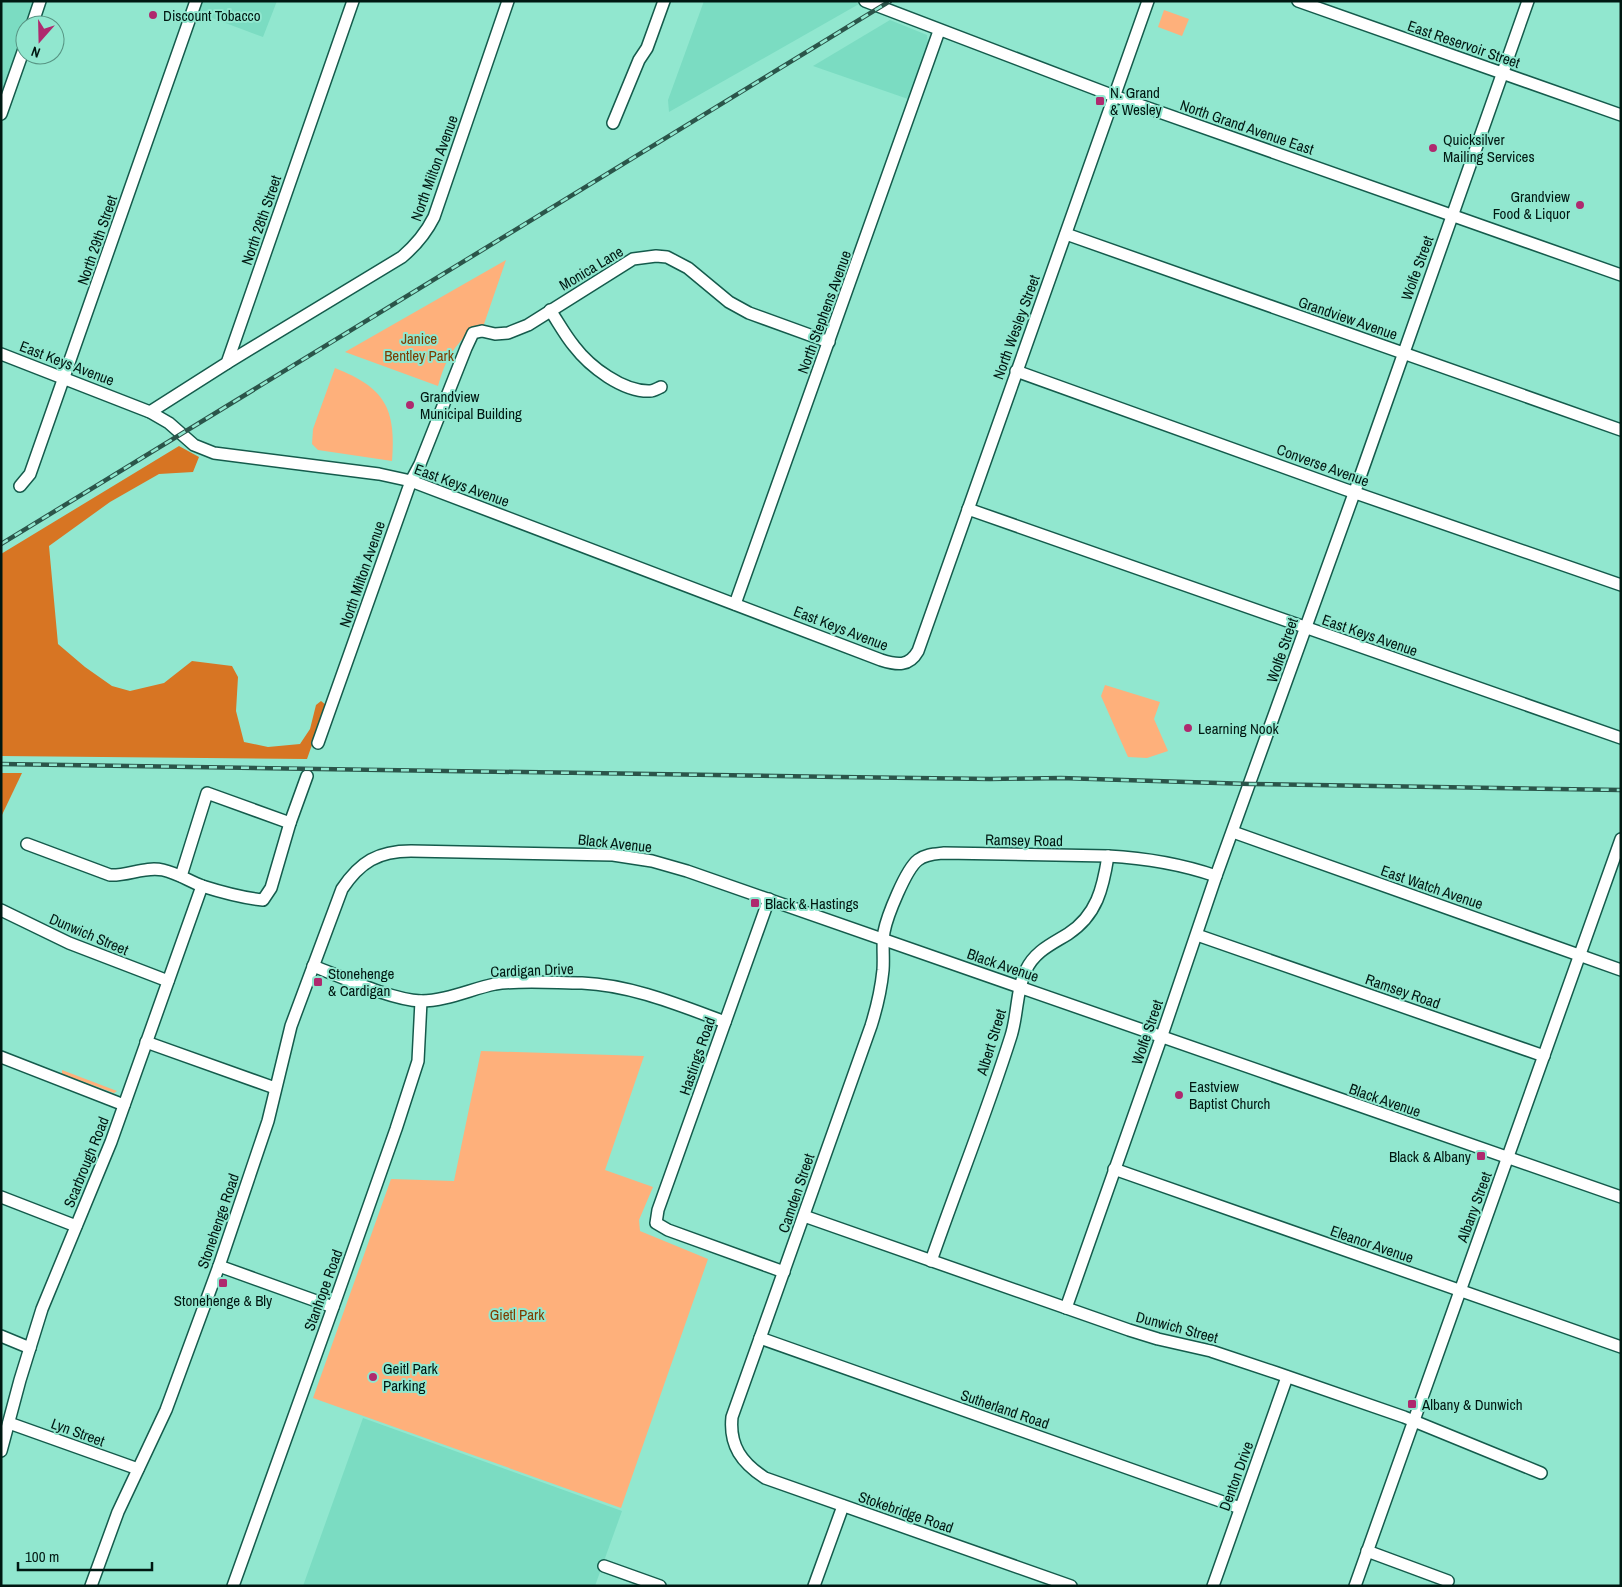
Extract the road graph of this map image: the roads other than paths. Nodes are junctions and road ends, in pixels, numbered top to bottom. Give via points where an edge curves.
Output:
1 (40, 1) edge
2 (196, 1) edge
3 (353, 1) edge
4 (508, 1) edge
5 (664, 1) edge
6 (865, 1) edge
7 (1148, 1) edge
8 (1298, 1) edge
9 (1528, 1) edge
10 (35, 15) edge
11 (939, 31) junction
12 (18, 65) edge
13 (1502, 73) junction
14 (1114, 96) junction
15 (1, 114) edge
16 (1621, 115) edge
17 (612, 124) dead end
18 (1452, 215) junction
19 (1066, 234) junction
20 (1621, 275) edge
21 (550, 310) junction
22 (473, 333) joint
23 (829, 342) junction
24 (1402, 353) junction
25 (1, 354) edge
26 (227, 363) junction
27 (1016, 372) junction
28 (64, 378) junction
29 (661, 387) dead end
30 (150, 412) junction
31 (1621, 430) edge
32 (410, 482) junction
33 (20, 486) dead end
34 (1354, 492) junction
35 (968, 509) junction
36 (1621, 585) edge
37 (734, 604) junction
38 (1305, 628) junction
39 (910, 661) joint
40 (1621, 738) edge
41 (318, 743) dead end
42 (307, 776) dead end
43 (290, 823) junction
44 (1233, 832) junction
45 (1621, 839) edge
46 (27, 844) dead end
47 (1108, 856) junction
48 (362, 865) joint
49 (181, 876) junction
50 (1216, 876) junction
51 (202, 886) junction
52 (769, 899) junction
53 (1, 910) edge
54 (1197, 935) junction
55 (884, 939) junction
56 (1579, 954) junction
57 (313, 966) junction
58 (1621, 970) edge
59 (168, 981) junction
60 (1020, 987) junction
61 (421, 1001) junction
62 (725, 1022) junction
63 (1162, 1037) junction
64 (146, 1042) junction
65 (1544, 1056) junction
66 (1, 1057) edge
67 (275, 1088) junction
68 (124, 1105) junction
69 (1508, 1158) junction
70 (1114, 1169) junction
71 (1, 1197) edge
72 (1621, 1197) edge
73 (804, 1216) junction
74 (76, 1226) junction
75 (932, 1261) junction
76 (218, 1266) junction
77 (784, 1272) junction
78 (1460, 1291) junction
79 (333, 1307) junction
80 (1066, 1308) junction
81 (1, 1336) edge
82 (760, 1338) junction
83 (1621, 1347) edge
84 (30, 1348) junction
85 (1287, 1377) junction
86 (1414, 1421) junction
87 (8, 1423) junction
88 (1, 1451) edge
89 (734, 1455) joint
90 (138, 1469) junction
91 (1540, 1474) dead end
92 (842, 1506) junction
93 (1240, 1508) junction
94 (1368, 1552) junction
95 (604, 1566) dead end
96 (1448, 1581) dead end
97 (91, 1586) edge
98 (233, 1586) edge
99 (660, 1586) edge
100 (814, 1586) edge
101 (1072, 1586) edge
102 (1212, 1586) edge
103 (1355, 1586) edge

1 - 10 street
2 - 28 street, North 29th Street
3 - 26 street, North 28th Street
4 - 26 street, North Milton Avenue via 434,217 417,244 402,257
5 - 17 street via 647,48
6 - 11 street, North Grand Avenue East
7 - 14 street, North Wesley Street
8 - 13 street, East Reservoir Street
9 - 13 street, Wolfe Street
11 - 14 street, North Grand Avenue East
11 - 23 street, North Stephens Avenue
12 - 15 street
13 - 16 street, East Reservoir Street
13 - 18 street, Wolfe Street
14 - 18 street, North Grand Avenue East
14 - 19 street, North Wesley Street
18 - 20 street, North Grand Avenue East
18 - 24 street, Wolfe Street
19 - 24 street, Grandview Avenue
19 - 27 street, North Wesley Street
21 - 22 street, Monica Lane via 528,325 508,333
21 - 23 street, Monica Lane via 633,260 656,256 688,268 749,313
21 - 29 street via 574,347 598,370 624,386 651,391
22 - 32 street, North Milton Avenue
23 - 37 street, North Stephens Avenue
24 - 31 street, Grandview Avenue
24 - 34 street, Wolfe Street
25 - 28 street, East Keys Avenue
26 - 30 street
27 - 34 street, Converse Avenue
27 - 35 street, North Wesley Street
28 - 30 street, East Keys Avenue
28 - 33 street, North 29th Street via 30,474
30 - 32 street, East Keys Avenue via 169,423 194,445 214,453 380,474
32 - 37 street, East Keys Avenue
32 - 41 street, North Milton Avenue
34 - 36 street, Converse Avenue
34 - 38 street, Wolfe Street
35 - 38 street, East Keys Avenue
35 - 39 street, North Wesley Street via 918,651
37 - 39 street, East Keys Avenue via 890,663
38 - 40 street, East Keys Avenue
38 - 44 street, Wolfe Street
42 - 43 street
43 - 49 street via 207,793
43 - 51 street via 271,888 262,900
44 - 50 street, Wolfe Street
44 - 56 street, East Watch Avenue
45 - 56 street, Albany Street
46 - 49 street via 110,876 154,868
47 - 50 street, Ramsey Road via 1165,862
47 - 55 street, Ramsey Road via 928,855 919,859 904,877
47 - 60 street, Albert Street via 1101,891 1091,912 1080,924 1039,952 1026,969
48 - 52 street, Black Avenue via 397,851 613,855 652,861
48 - 57 street, Stonehenge Road via 342,889
49 - 51 street
50 - 54 street, Wolfe Street
51 - 59 street, Scarbrough Road
52 - 55 street, Black Avenue
52 - 62 street, Hastings Road
53 - 59 street, Dunwich Street via 69,943
54 - 63 street, Wolfe Street
54 - 65 street, Ramsey Road
55 - 60 street, Black Avenue
55 - 73 street, Camden Street via 878,1001
56 - 58 street, East Watch Avenue
56 - 65 street, Albany Street
57 - 61 street, Cardigan Drive via 392,995
57 - 67 street, Stonehenge Road via 291,1026
59 - 64 street, Scarbrough Road
60 - 63 street, Black Avenue
60 - 75 street, Albert Street via 1011,1036
61 - 62 street, Cardigan Drive via 497,984 583,984 634,991
61 - 79 street, Stanhope Road via 418,1061
62 - 77 street, Hastings Road via 656,1223
63 - 69 street, Black Avenue
63 - 70 street, Wolfe Street
64 - 67 street
64 - 68 street, Scarbrough Road
65 - 69 street, Albany Street
66 - 68 street
67 - 76 street, Stonehenge Road via 260,1146
68 - 74 street, Scarbrough Road
69 - 72 street, Black Avenue
69 - 78 street, Albany Street
70 - 78 street, Eleanor Avenue
70 - 80 street, Wolfe Street
71 - 74 street
73 - 75 street, Dunwich Street
73 - 77 street, Camden Street
74 - 84 street, Scarbrough Road via 42,1309
75 - 80 street, Dunwich Street
76 - 79 street
76 - 90 street, Stonehenge Road via 166,1410
77 - 82 street, Camden Street
78 - 83 street, Eleanor Avenue
78 - 86 street, Albany Street
79 - 98 street, Stanhope Road
80 - 85 street, Dunwich Street
81 - 84 street
82 - 89 street, Camden Street via 732,1417
82 - 93 street, Sutherland Road
84 - 87 street, Scarbrough Road
85 - 86 street, Dunwich Street
85 - 93 street, Denton Drive
86 - 91 street, Dunwich Street
86 - 94 street, Albany Street
87 - 88 street, Scarbrough Road
87 - 90 street, Lyn Street
89 - 92 street, Stokebridge Road via 765,1478
90 - 97 street, Stonehenge Road via 118,1512
92 - 100 street
92 - 101 street, Stokebridge Road
93 - 102 street, Denton Drive
94 - 96 street
94 - 103 street, Albany Street
95 - 99 street

